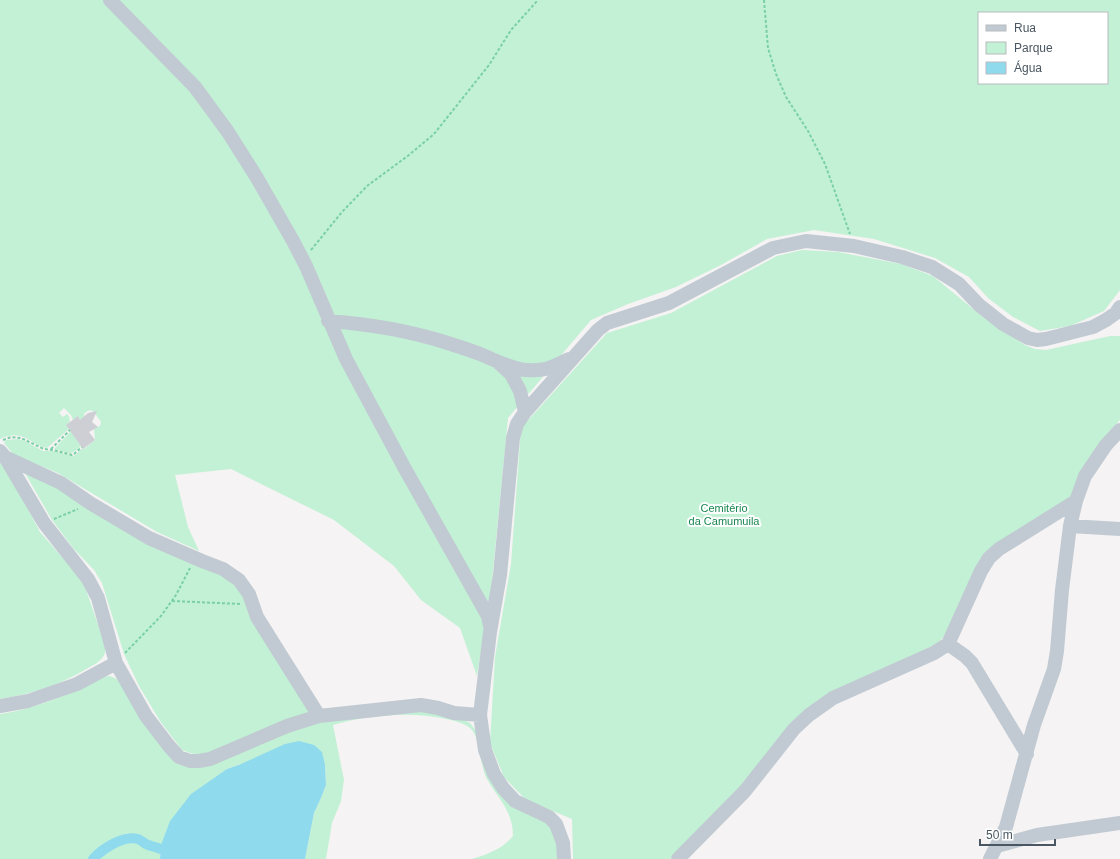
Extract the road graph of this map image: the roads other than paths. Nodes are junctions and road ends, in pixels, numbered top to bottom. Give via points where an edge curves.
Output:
1 (110, 0) edge
2 (1120, 308) edge
3 (328, 321) junction
4 (575, 357) junction
5 (496, 361) junction
6 (525, 412) junction
7 (1120, 430) edge
8 (2, 449) edge
9 (1076, 501) junction
10 (1070, 526) junction
11 (1120, 529) edge
12 (490, 632) junction
13 (948, 644) junction
14 (116, 663) junction
15 (0, 706) edge
16 (480, 715) junction
17 (319, 716) junction
18 (1027, 754) junction
19 (1120, 822) edge
20 (996, 846) junction
21 (564, 859) edge
22 (678, 859) edge
23 (990, 859) edge

1 - 3 street via 199,93 228,132 293,241
2 - 4 street via 1111,317 1093,327 1037,340 1028,338 1003,324 979,305 959,284 932,267 854,246 806,241 772,248 669,303 607,323
3 - 5 street via 392,328 428,336
3 - 12 street via 404,467 488,616
4 - 5 street via 548,369 524,370
4 - 6 street
5 - 6 street via 511,374 520,391
6 - 12 street via 517,424 513,438 500,575
7 - 9 street via 1106,445 1085,476
8 - 14 street via 44,524 88,579 98,598
8 - 17 street via 149,538 223,569 239,580 249,594 257,617
9 - 10 street
9 - 13 street via 999,549 989,558
10 - 11 street
10 - 18 street via 1055,663
12 - 16 street
13 - 18 street via 972,663
13 - 22 street via 934,653 833,698 809,714 745,791
14 - 15 street via 77,684 28,701
14 - 17 street via 146,716 179,757 190,761 210,759 287,726
16 - 17 street via 454,713 421,705
16 - 21 street via 485,750 494,774 515,801 556,824 564,843
18 - 20 street via 1006,827
19 - 20 street via 1037,835
20 - 23 street

